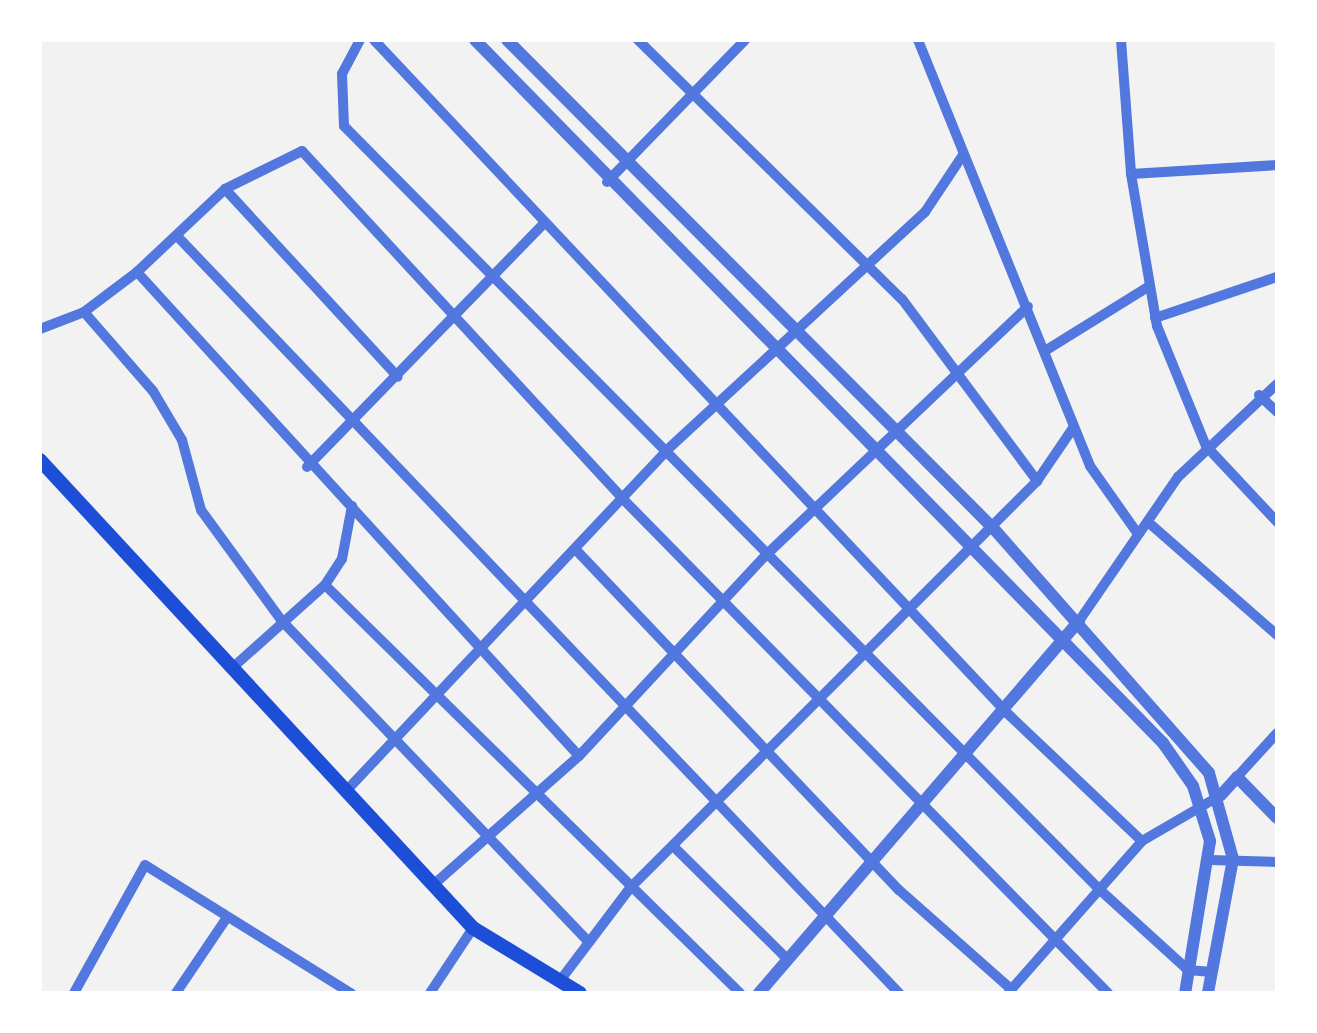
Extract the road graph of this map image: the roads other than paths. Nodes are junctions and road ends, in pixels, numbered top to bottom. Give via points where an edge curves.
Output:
1 (360, 40) edge
2 (374, 40) edge
3 (474, 40) edge
4 (507, 40) edge
5 (638, 40) edge
6 (745, 40) edge
7 (918, 40) edge
8 (1121, 40) edge
9 (690, 88) junction
10 (963, 155) junction
11 (627, 162) junction
12 (1277, 165) edge
13 (1130, 174) junction
14 (606, 183) junction
15 (225, 189) junction
16 (542, 225) junction
17 (178, 237) junction
18 (870, 266) junction
19 (137, 272) junction
20 (1277, 277) edge
21 (494, 279) junction
22 (1148, 287) junction
23 (1028, 306) junction
24 (84, 312) junction
25 (1154, 318) junction
26 (451, 319) junction
27 (40, 328) edge
28 (796, 336) junction
29 (1048, 350) junction
30 (777, 354) junction
31 (958, 367) junction
32 (398, 376) junction
33 (1277, 384) edge
34 (1259, 394) junction
35 (717, 406) junction
36 (1277, 412) edge
37 (354, 420) junction
38 (1074, 428) junction
39 (894, 432) junction
40 (1206, 446) junction
41 (668, 450) junction
42 (873, 450) junction
43 (40, 460) edge
44 (307, 467) junction
45 (1036, 481) junction
46 (622, 498) junction
47 (352, 506) junction
48 (817, 506) junction
49 (1148, 522) junction
50 (1277, 522) edge
51 (994, 529) junction
52 (1138, 534) junction
53 (970, 549) junction
54 (578, 552) junction
55 (766, 554) junction
56 (324, 585) junction
57 (724, 600) junction
58 (910, 602) junction
59 (526, 606) junction
60 (282, 621) junction
61 (1080, 621) junction
62 (1277, 635) edge
63 (1066, 639) junction
64 (488, 650) junction
65 (676, 650) junction
66 (858, 650) junction
67 (232, 670) junction
68 (821, 695) junction
69 (434, 702) junction
70 (623, 706) junction
71 (1007, 713) junction
72 (1277, 733) edge
73 (393, 744) junction
74 (773, 747) junction
75 (970, 752) junction
76 (579, 756) junction
77 (1236, 777) junction
78 (347, 790) junction
79 (532, 792) junction
80 (1222, 795) junction
81 (717, 803) junction
82 (920, 805) junction
83 (1203, 808) junction
84 (1277, 818) edge
85 (482, 836) junction
86 (1142, 841) junction
87 (674, 846) junction
88 (870, 857) junction
89 (1232, 859) junction
90 (1210, 860) junction
91 (1277, 862) edge
92 (432, 886) junction
93 (630, 888) junction
94 (1100, 889) junction
95 (822, 918) junction
96 (226, 920) junction
97 (473, 928) junction
98 (1058, 936) junction
99 (589, 942) junction
100 (787, 959) junction
101 (1188, 970) junction
102 (1212, 972) junction
103 (559, 982) junction
104 (1010, 991) edge
105 (74, 993) edge
106 (176, 993) edge
107 (352, 993) edge
108 (430, 993) edge
109 (580, 993) edge
110 (740, 993) edge
111 (759, 993) edge
112 (899, 993) edge
113 (1108, 993) edge
114 (1185, 993) edge
115 (1208, 993) edge

1 - 21 street via 342,74 344,126
2 - 16 street
3 - 14 street
4 - 11 street
5 - 9 street
6 - 9 street
7 - 10 street
8 - 13 street
9 - 11 street
9 - 18 street
10 - 18 street via 925,212
10 - 23 street
11 - 14 street
11 - 28 street
12 - 13 street
13 - 22 street
14 - 30 street
15 - 17 street
15 - 26 street via 302,151
15 - 32 street
16 - 21 street
16 - 35 street
17 - 19 street
17 - 37 street
18 - 28 street
18 - 31 street
19 - 24 street
19 - 44 street
20 - 25 street
21 - 26 street
21 - 41 street
22 - 25 street
22 - 29 street
23 - 29 street
23 - 31 street
24 - 27 street
24 - 60 street via 153,390 182,440 202,510
25 - 40 street
26 - 32 street
26 - 46 street
28 - 30 street
28 - 39 street
29 - 38 street
30 - 35 street
30 - 42 street
31 - 39 street
31 - 45 street
32 - 37 street
33 - 34 street
34 - 36 street
34 - 40 street
35 - 41 street
35 - 48 street
37 - 44 street
37 - 59 street
38 - 45 street
38 - 52 street
39 - 42 street
39 - 51 street
40 - 49 street
40 - 50 street
41 - 46 street
41 - 55 street
42 - 48 street
42 - 53 street
43 - 67 main road
44 - 47 street
45 - 51 street
46 - 54 street
46 - 57 street
47 - 56 street via 342,560
47 - 64 street
48 - 55 street
48 - 58 street
49 - 52 street
49 - 62 street
51 - 53 street
51 - 61 street
52 - 61 street
53 - 58 street
53 - 63 street
54 - 59 street
54 - 65 street
55 - 57 street
55 - 66 street
56 - 60 street
56 - 69 street
57 - 65 street
57 - 68 street
58 - 66 street
58 - 71 street
59 - 64 street
59 - 70 street
60 - 67 street
60 - 73 street
61 - 63 street
61 - 80 street
63 - 71 street
63 - 83 street via 1163,743
64 - 69 street
64 - 76 street
65 - 70 street
65 - 74 street
66 - 68 street
66 - 75 street
67 - 78 main road
68 - 74 street
68 - 82 street
69 - 73 street
69 - 79 street
70 - 76 street
70 - 81 street
71 - 75 street
71 - 86 street
72 - 77 street
73 - 78 street
73 - 85 street
74 - 81 street
74 - 88 street
75 - 82 street
75 - 94 street
76 - 79 street
77 - 80 street
77 - 84 street
78 - 92 main road
79 - 85 street
79 - 93 street
80 - 83 street
80 - 89 street
81 - 87 street
81 - 95 street
82 - 88 street
82 - 98 street
83 - 86 street
83 - 90 street
85 - 92 street
85 - 99 street
86 - 94 street
87 - 93 street
87 - 100 street
88 - 95 street
88 - 104 street
89 - 90 street
89 - 91 street
89 - 102 street
90 - 101 street
92 - 97 main road
93 - 99 street
93 - 110 street
94 - 98 street
94 - 101 street
95 - 100 street
95 - 112 street
96 - 105 street via 145,865
96 - 106 street
96 - 107 street
97 - 103 main road
97 - 108 street
98 - 104 street
98 - 113 street
99 - 103 street
100 - 111 street
101 - 102 street
101 - 114 street
102 - 115 street
103 - 109 main road

